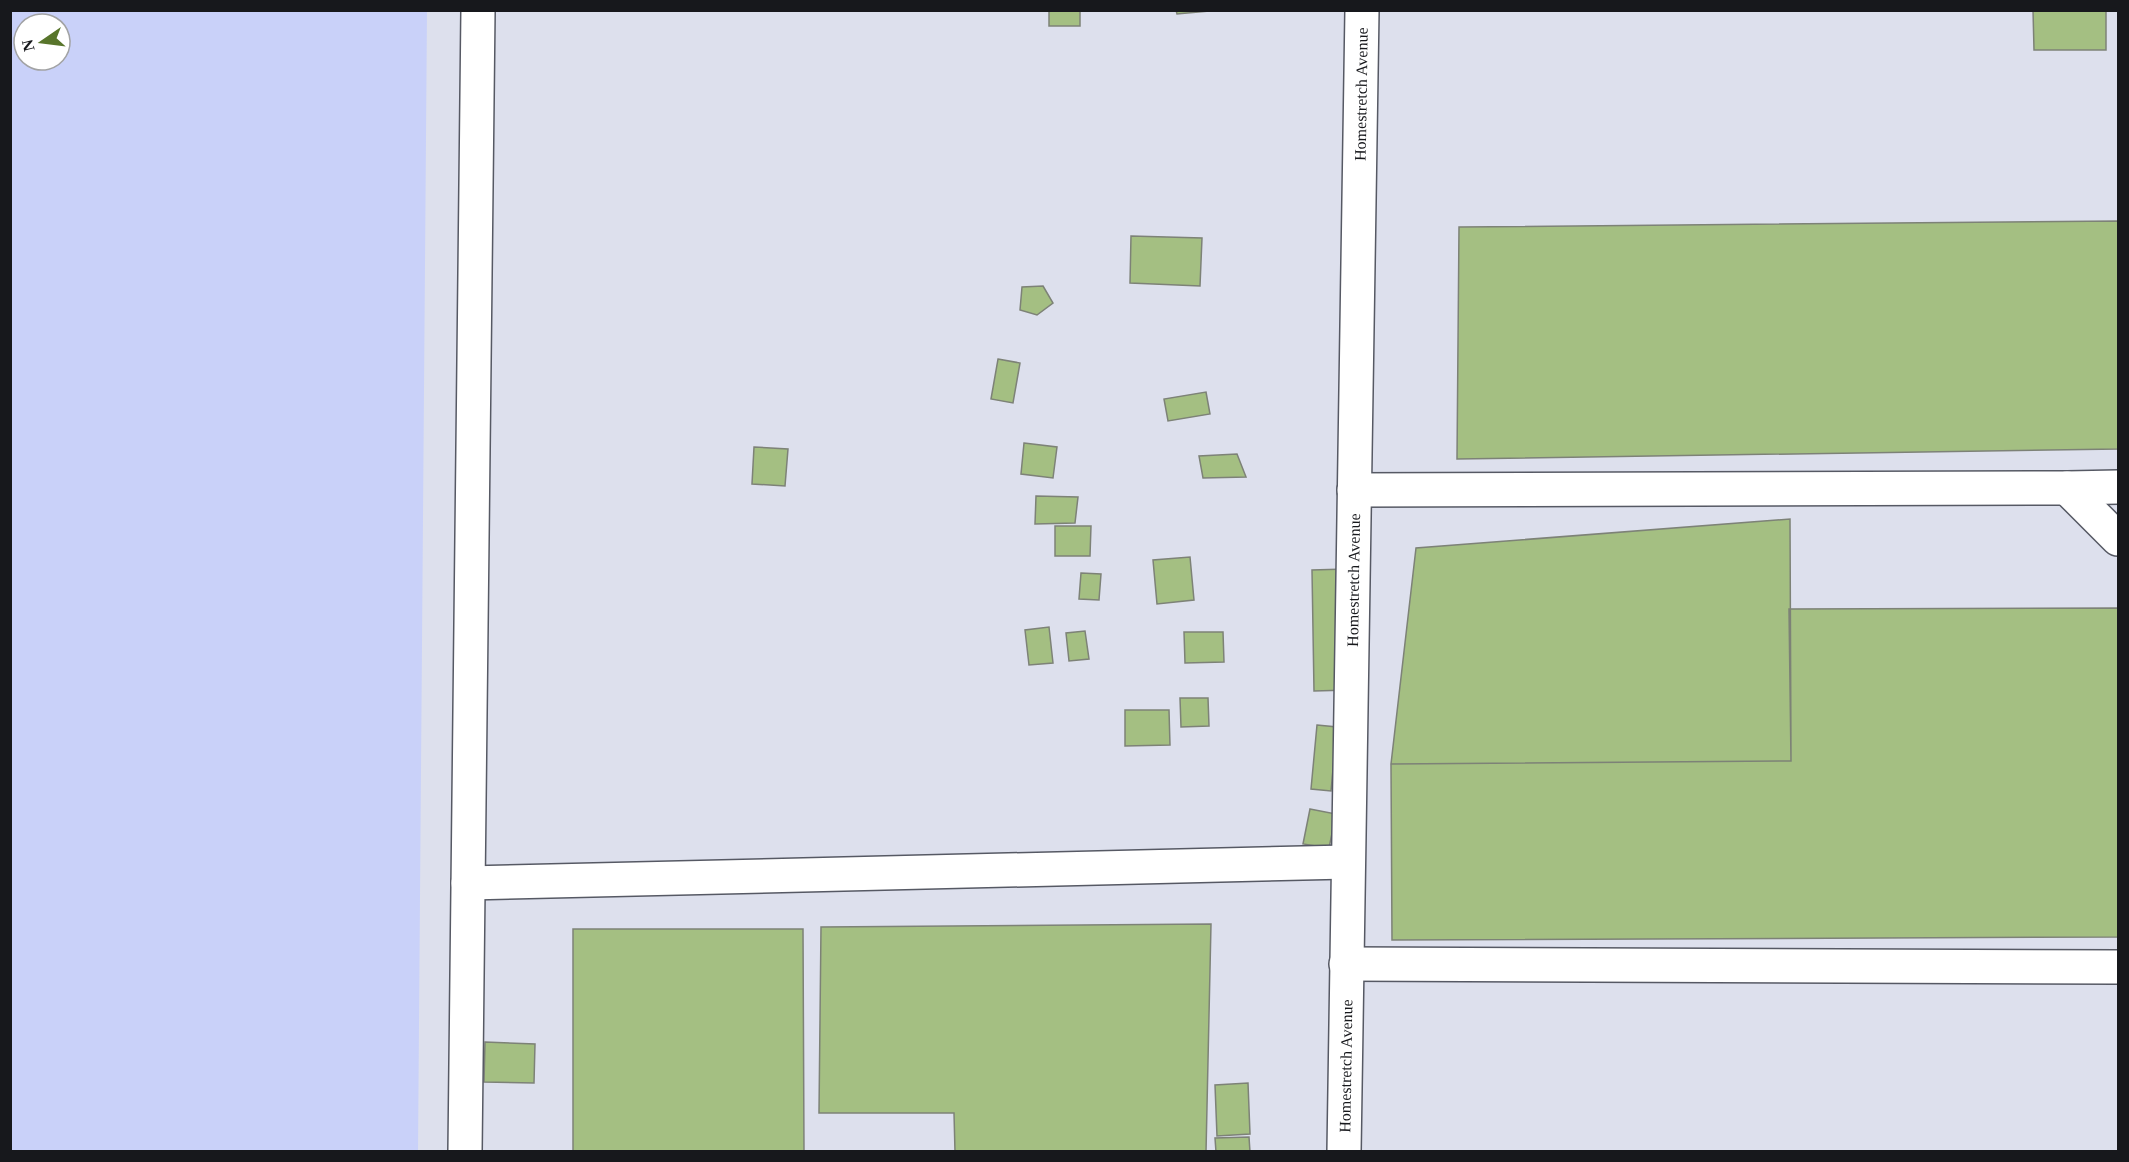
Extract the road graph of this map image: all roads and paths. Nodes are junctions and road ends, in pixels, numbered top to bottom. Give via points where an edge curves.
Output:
1 (478, 10) edge
2 (1362, 10) edge
3 (2118, 487) edge
4 (2067, 488) junction
5 (1354, 490) junction
6 (2118, 539) edge
7 (1347, 862) junction
8 (468, 883) junction
9 (1346, 964) junction
10 (2118, 967) edge
11 (465, 1152) edge
12 (1344, 1152) edge

1 - 8 street
2 - 5 street, Homestretch Avenue
3 - 4 street
4 - 5 street
4 - 6 street
5 - 7 street, Homestretch Avenue
7 - 8 street
7 - 9 street, Homestretch Avenue
8 - 11 street
9 - 10 street
9 - 12 street, Homestretch Avenue

